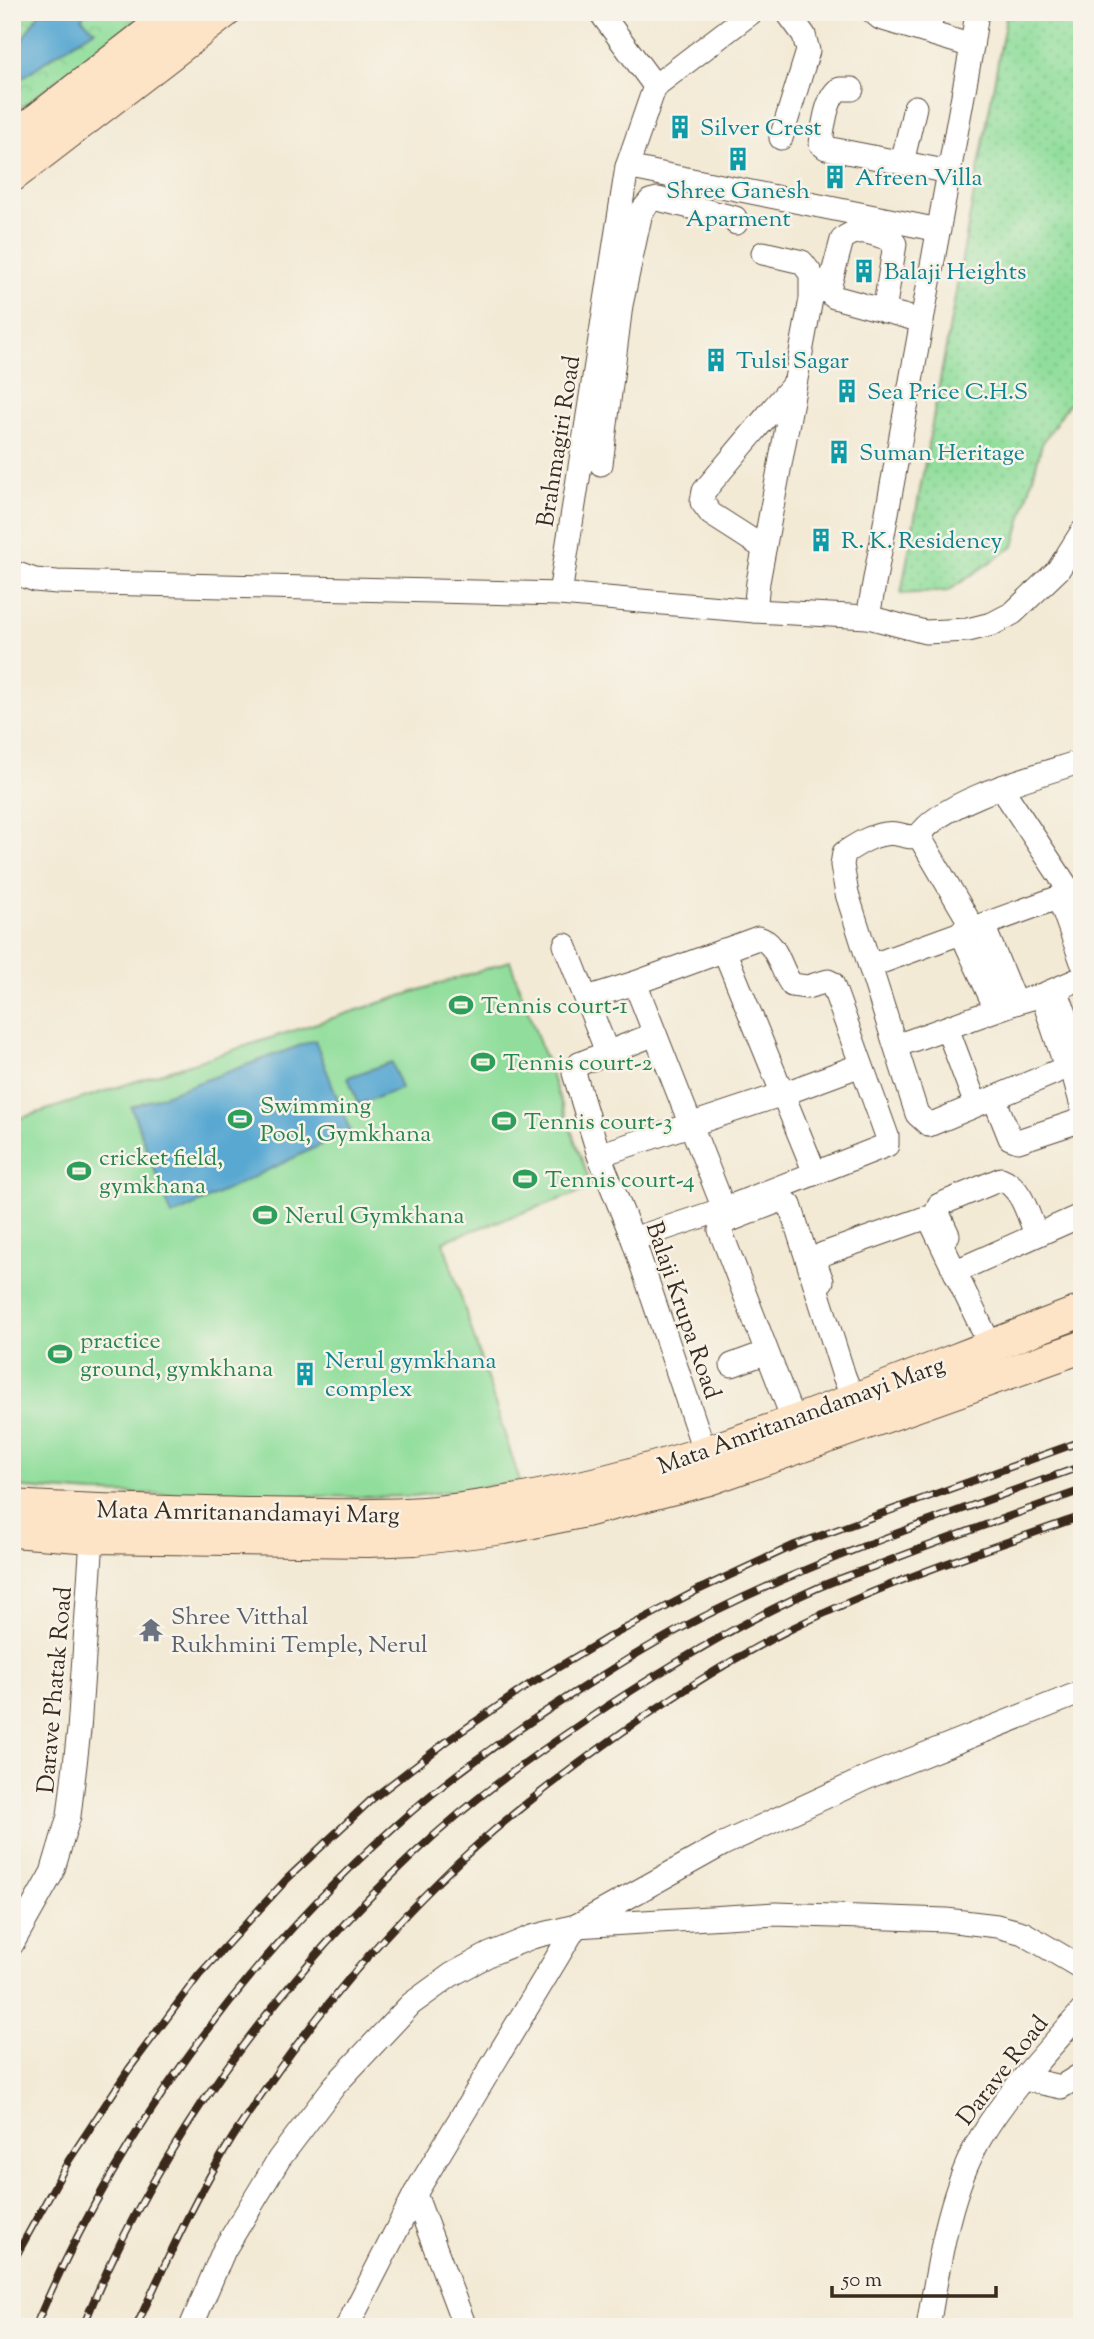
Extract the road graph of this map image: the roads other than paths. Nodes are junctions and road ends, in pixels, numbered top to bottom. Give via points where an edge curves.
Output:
1 (176, 12) edge
2 (225, 12) edge
3 (600, 12) edge
4 (752, 12) edge
5 (787, 12) edge
6 (873, 12) edge
7 (976, 12) edge
8 (930, 22) edge
9 (972, 46) junction
10 (655, 86) junction
11 (852, 89) dead end
12 (915, 107) dead end
13 (781, 138) dead end
14 (12, 139) edge
15 (902, 163) junction
16 (627, 167) junction
17 (950, 172) junction
18 (12, 176) edge
19 (736, 223) dead end
20 (939, 229) junction
21 (764, 253) dead end
22 (614, 304) junction
23 (884, 311) dead end
24 (922, 321) junction
25 (795, 384) junction
26 (601, 464) dead end
27 (1082, 532) edge
28 (764, 548) junction
29 (12, 572) edge
30 (560, 594) junction
31 (755, 611) junction
32 (868, 617) junction
33 (1082, 761) edge
34 (1001, 787) junction
35 (919, 836) junction
36 (1070, 893) edge
37 (972, 928) junction
38 (565, 945) dead end
39 (724, 950) junction
40 (1082, 962) edge
41 (870, 966) junction
42 (1082, 978) edge
43 (635, 983) junction
44 (1049, 993) junction
45 (587, 998) junction
46 (1006, 1006) junction
47 (947, 1028) junction
48 (655, 1034) junction
49 (896, 1046) junction
50 (607, 1052) junction
51 (1075, 1063) edge
52 (861, 1065) junction
53 (783, 1094) junction
54 (985, 1101) junction
55 (1082, 1106) edge
56 (1082, 1120) edge
57 (691, 1124) junction
58 (599, 1155) junction
59 (815, 1173) junction
60 (724, 1209) junction
61 (1082, 1215) edge
62 (1036, 1234) junction
63 (633, 1239) junction
64 (963, 1268) junction
65 (1082, 1311) edge
66 (994, 1344) junction
67 (1082, 1347) edge
68 (762, 1354) junction
69 (732, 1365) dead end
70 (860, 1399) junction
71 (791, 1423) junction
72 (710, 1460) junction
73 (12, 1506) edge
74 (93, 1524) junction
75 (12, 1531) edge
76 (1082, 1692) edge
77 (576, 1926) junction
78 (12, 1944) edge
79 (1082, 1968) edge
80 (1082, 2011) edge
81 (1082, 2074) edge
82 (1024, 2079) junction
83 (415, 2194) junction
84 (191, 2327) edge
85 (347, 2327) edge
86 (464, 2327) edge
87 (928, 2327) edge

1 - 14 main road
2 - 18 main road
3 - 10 street
4 - 10 street
5 - 13 street via 804,35 808,51 803,82
6 - 8 street via 880,18
7 - 9 street
8 - 9 street
9 - 17 street
10 - 16 street, Brahmagiri Road
11 - 15 street via 840,89 831,97 821,144
12 - 15 street
15 - 17 street
16 - 20 street via 847,218
16 - 22 street, Brahmagiri Road
17 - 20 street
19 - 22 street via 735,218 650,201 640,212
20 - 24 street
21 - 25 street via 802,262 811,274 811,299
22 - 26 street
22 - 30 street, Brahmagiri Road
23 - 24 street
24 - 32 street
25 - 28 street
25 - 28 street via 704,491 702,502 711,514
27 - 32 street via 1046,583 1013,613 992,624 925,632
28 - 31 street
29 - 30 street via 57,582
30 - 31 street
31 - 32 street
33 - 34 street
34 - 35 street via 936,817
34 - 36 street
35 - 37 street
35 - 41 street via 865,839 845,853 842,865 847,894
36 - 37 street
36 - 40 street
37 - 41 street
37 - 46 street
38 - 45 street
39 - 43 street
39 - 52 street via 766,939 792,985 807,987 831,981
39 - 53 street
41 - 49 street
42 - 44 street
43 - 45 street
43 - 48 street
44 - 46 street
44 - 51 street
45 - 50 street
46 - 47 street
47 - 49 street
47 - 54 street
48 - 50 street, Balaji Krupa Road
48 - 57 street
49 - 54 street via 917,1114 929,1125
50 - 58 street, Balaji Krupa Road via 579,1064 574,1073
51 - 54 street
51 - 55 street
52 - 53 street
52 - 59 street via 887,1145
53 - 57 street
53 - 59 street
54 - 56 street via 1010,1139 1018,1141
57 - 58 street
57 - 60 street
58 - 63 street, Balaji Krupa Road
59 - 60 street
60 - 63 street
61 - 62 street
62 - 64 street
62 - 64 street via 1010,1182 1001,1179 942,1202 937,1211
63 - 72 street, Balaji Krupa Road
64 - 66 street
65 - 66 main road, Mata Amritanandamayi Marg
66 - 70 main road, Mata Amritanandamayi Marg
66 - 70 street via 925,1218 818,1256 816,1265
67 - 72 main road, Mata Amritanandamayi Marg
68 - 69 street
68 - 71 street
68 - 72 street via 717,1230 654,1251
70 - 71 main road, Mata Amritanandamayi Marg
70 - 71 street via 844,1376 790,1205 776,1202 725,1222 720,1230
71 - 72 main road, Mata Amritanandamayi Marg
72 - 74 main road, Mata Amritanandamayi Marg via 644,1471 501,1515 461,1509
73 - 74 main road, Mata Amritanandamayi Marg
74 - 75 main road, Mata Amritanandamayi Marg
74 - 78 street, Darave Phatak Road via 69,1816 52,1874
76 - 77 street via 873,1775 736,1838
77 - 79 street via 776,1914 946,1920 1023,1933
77 - 83 street
77 - 84 street via 490,1954 411,2004 335,2084 279,2159 224,2250
80 - 82 street, Darave Road
81 - 82 street via 1061,2087
82 - 87 street, Darave Road via 981,2136 962,2178 943,2242
83 - 85 street
83 - 86 street

